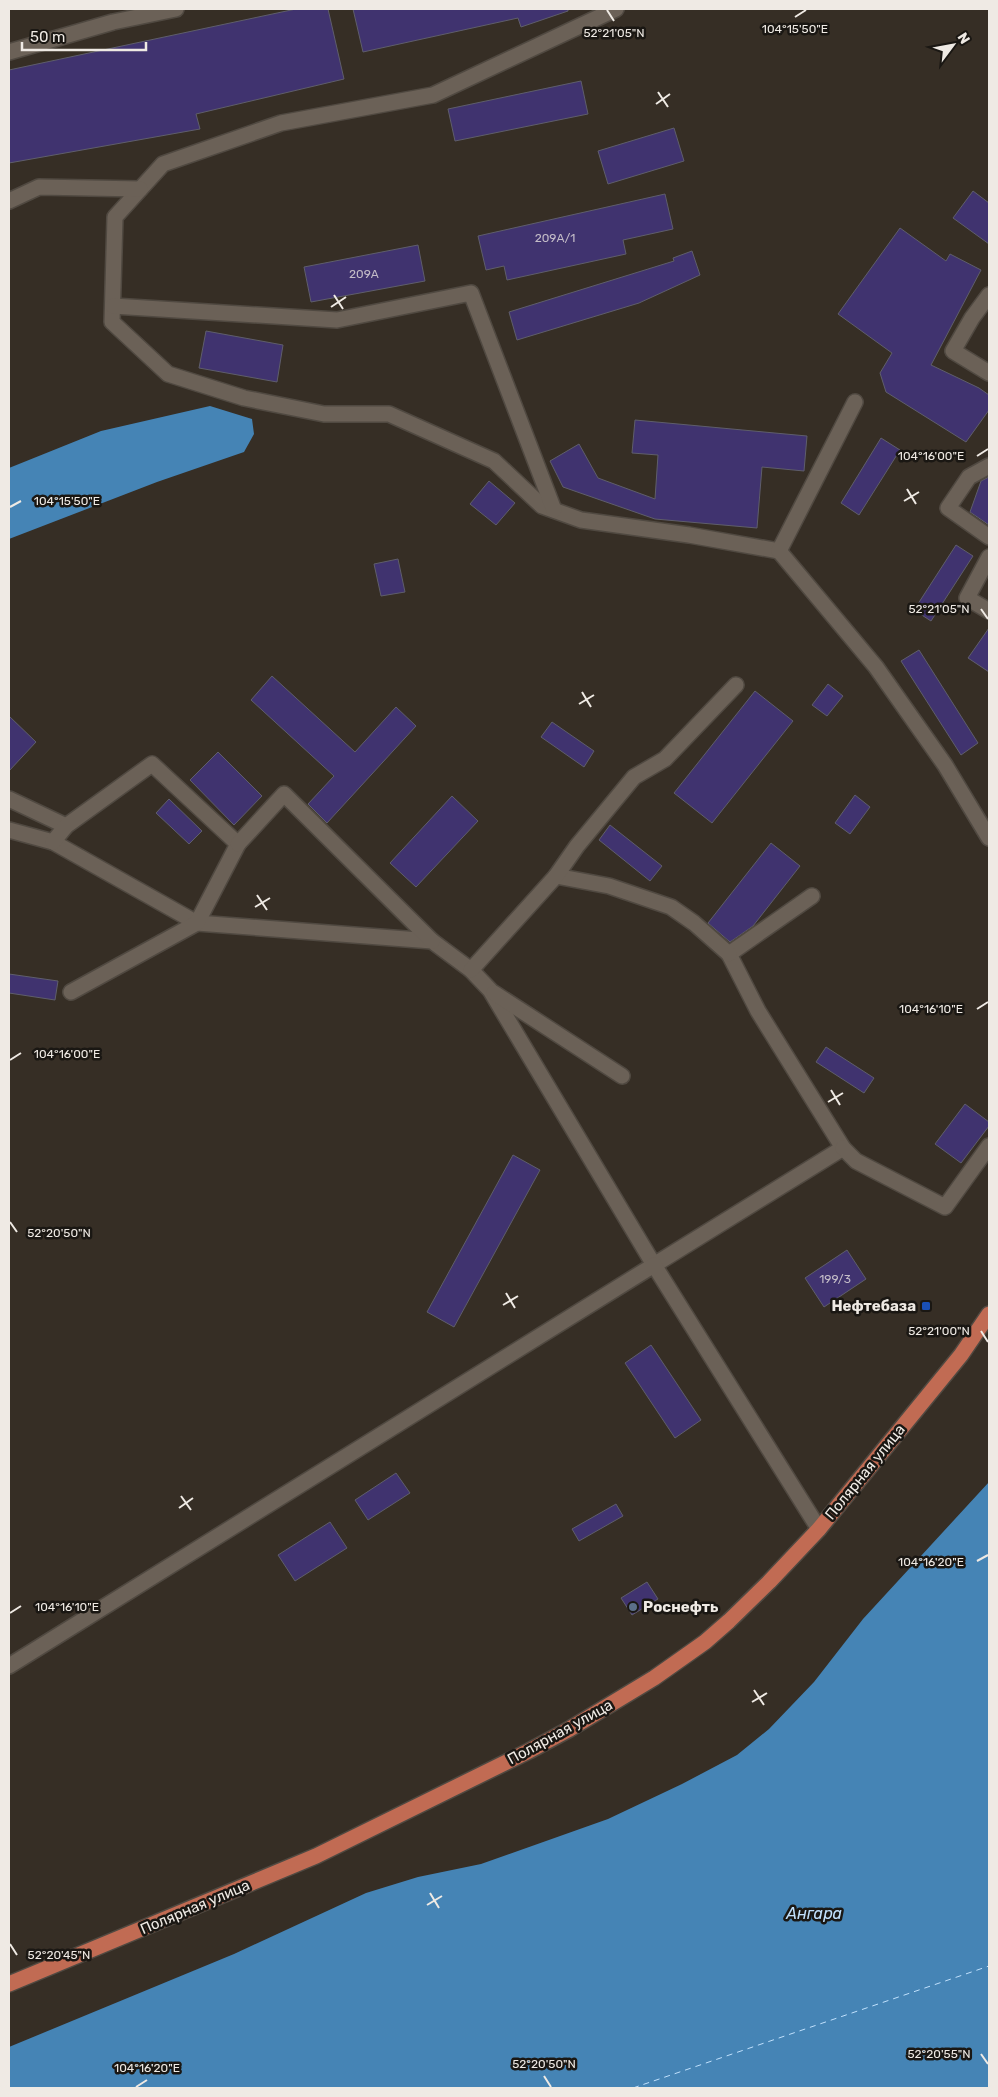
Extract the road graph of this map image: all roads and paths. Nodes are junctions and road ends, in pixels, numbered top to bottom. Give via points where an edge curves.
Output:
1 (176, 9) edge
2 (616, 9) edge
3 (9, 52) edge
4 (140, 189) junction
5 (9, 200) edge
6 (989, 295) edge
7 (112, 306) junction
8 (989, 373) edge
9 (855, 402) dead end
10 (989, 466) edge
11 (554, 510) junction
12 (989, 537) edge
13 (779, 551) junction
14 (989, 557) edge
15 (989, 611) edge
16 (736, 685) dead end
17 (9, 799) edge
18 (66, 826) junction
19 (9, 830) edge
20 (989, 838) edge
21 (53, 842) junction
22 (238, 844) junction
23 (556, 876) junction
24 (812, 896) dead end
25 (197, 923) junction
26 (432, 940) junction
27 (729, 954) junction
28 (471, 970) junction
29 (490, 990) junction
30 (70, 992) dead end
31 (622, 1076) dead end
32 (989, 1146) edge
33 (843, 1148) junction
34 (654, 1265) junction
35 (989, 1314) edge
36 (818, 1529) junction
37 (9, 1666) edge
38 (9, 1984) edge

1 - 3 lane via 112,22
2 - 4 lane via 433,95 281,123 163,164
4 - 5 lane via 39,187
4 - 7 lane via 115,217
6 - 8 lane via 954,351
7 - 11 lane via 112,322 168,374 244,398 324,414 389,414 494,461 542,506
7 - 11 lane via 337,320 471,293
9 - 13 lane
10 - 12 lane via 969,477 948,508
11 - 13 lane via 581,520
13 - 20 lane via 876,667 945,765
14 - 15 lane via 967,598
16 - 23 lane via 665,759 634,777
17 - 18 lane
18 - 21 lane
18 - 22 lane via 152,764
19 - 21 lane
21 - 25 lane
22 - 25 lane
22 - 26 lane via 284,794
23 - 27 lane via 609,886 671,907
23 - 28 lane
24 - 27 lane
25 - 26 lane
25 - 30 lane
26 - 28 lane
27 - 33 lane via 758,1011
28 - 29 lane
29 - 31 lane
29 - 34 lane
32 - 33 lane via 945,1207 856,1161
33 - 34 lane
34 - 36 lane
34 - 37 lane
35 - 36 main road, Полярная улица via 961,1355
36 - 38 main road, Полярная улица via 769,1582 705,1642 654,1678 568,1730 316,1856

